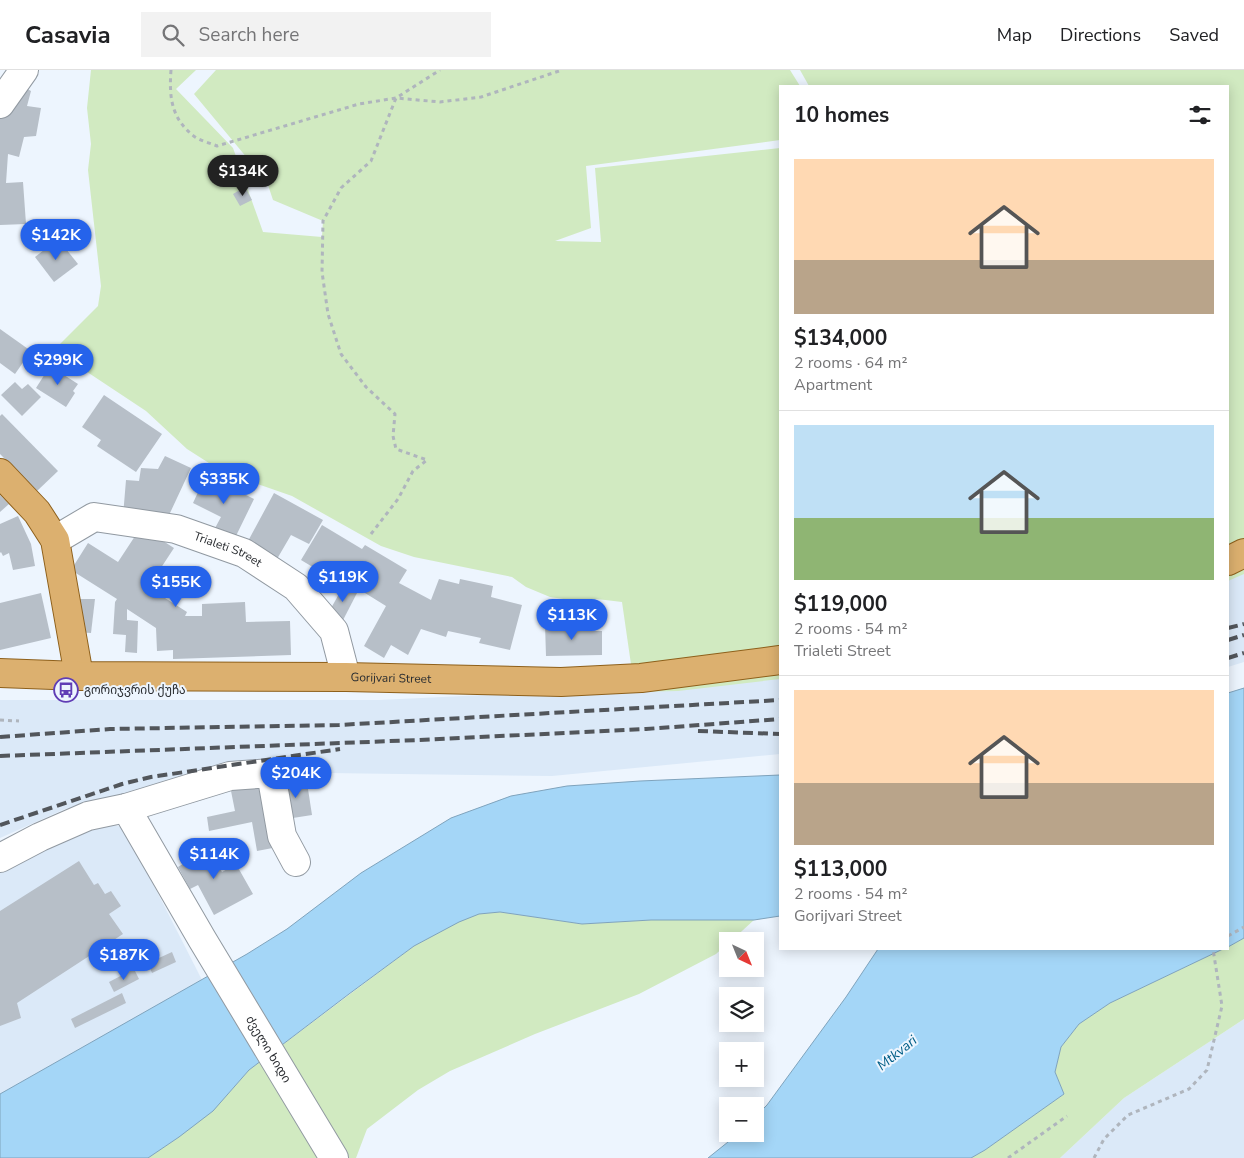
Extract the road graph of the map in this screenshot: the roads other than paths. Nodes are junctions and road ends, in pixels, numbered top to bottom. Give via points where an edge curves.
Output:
1 (24, 70) edge
2 (0, 104) edge
3 (0, 474) edge
4 (55, 540) junction
5 (1244, 554) edge
6 (1229, 561) edge
7 (779, 660) edge
8 (0, 673) edge
9 (79, 676) junction
10 (346, 677) junction
11 (126, 808) junction
12 (0, 858) edge
13 (296, 862) dead end
14 (334, 1158) edge

1 - 2 street
3 - 4 main road via 37,512
4 - 9 main road
4 - 10 street, Trialeti Street via 94,517 176,529 244,553 296,587 334,631
5 - 6 main road
7 - 10 main road, Gorijvari Street via 641,678 561,682
8 - 9 main road, Gorijvari Street
9 - 10 main road, Gorijvari Street
11 - 12 street via 88,816
11 - 13 street via 230,776 271,773 282,836
11 - 14 street, ძველი ხიდი

